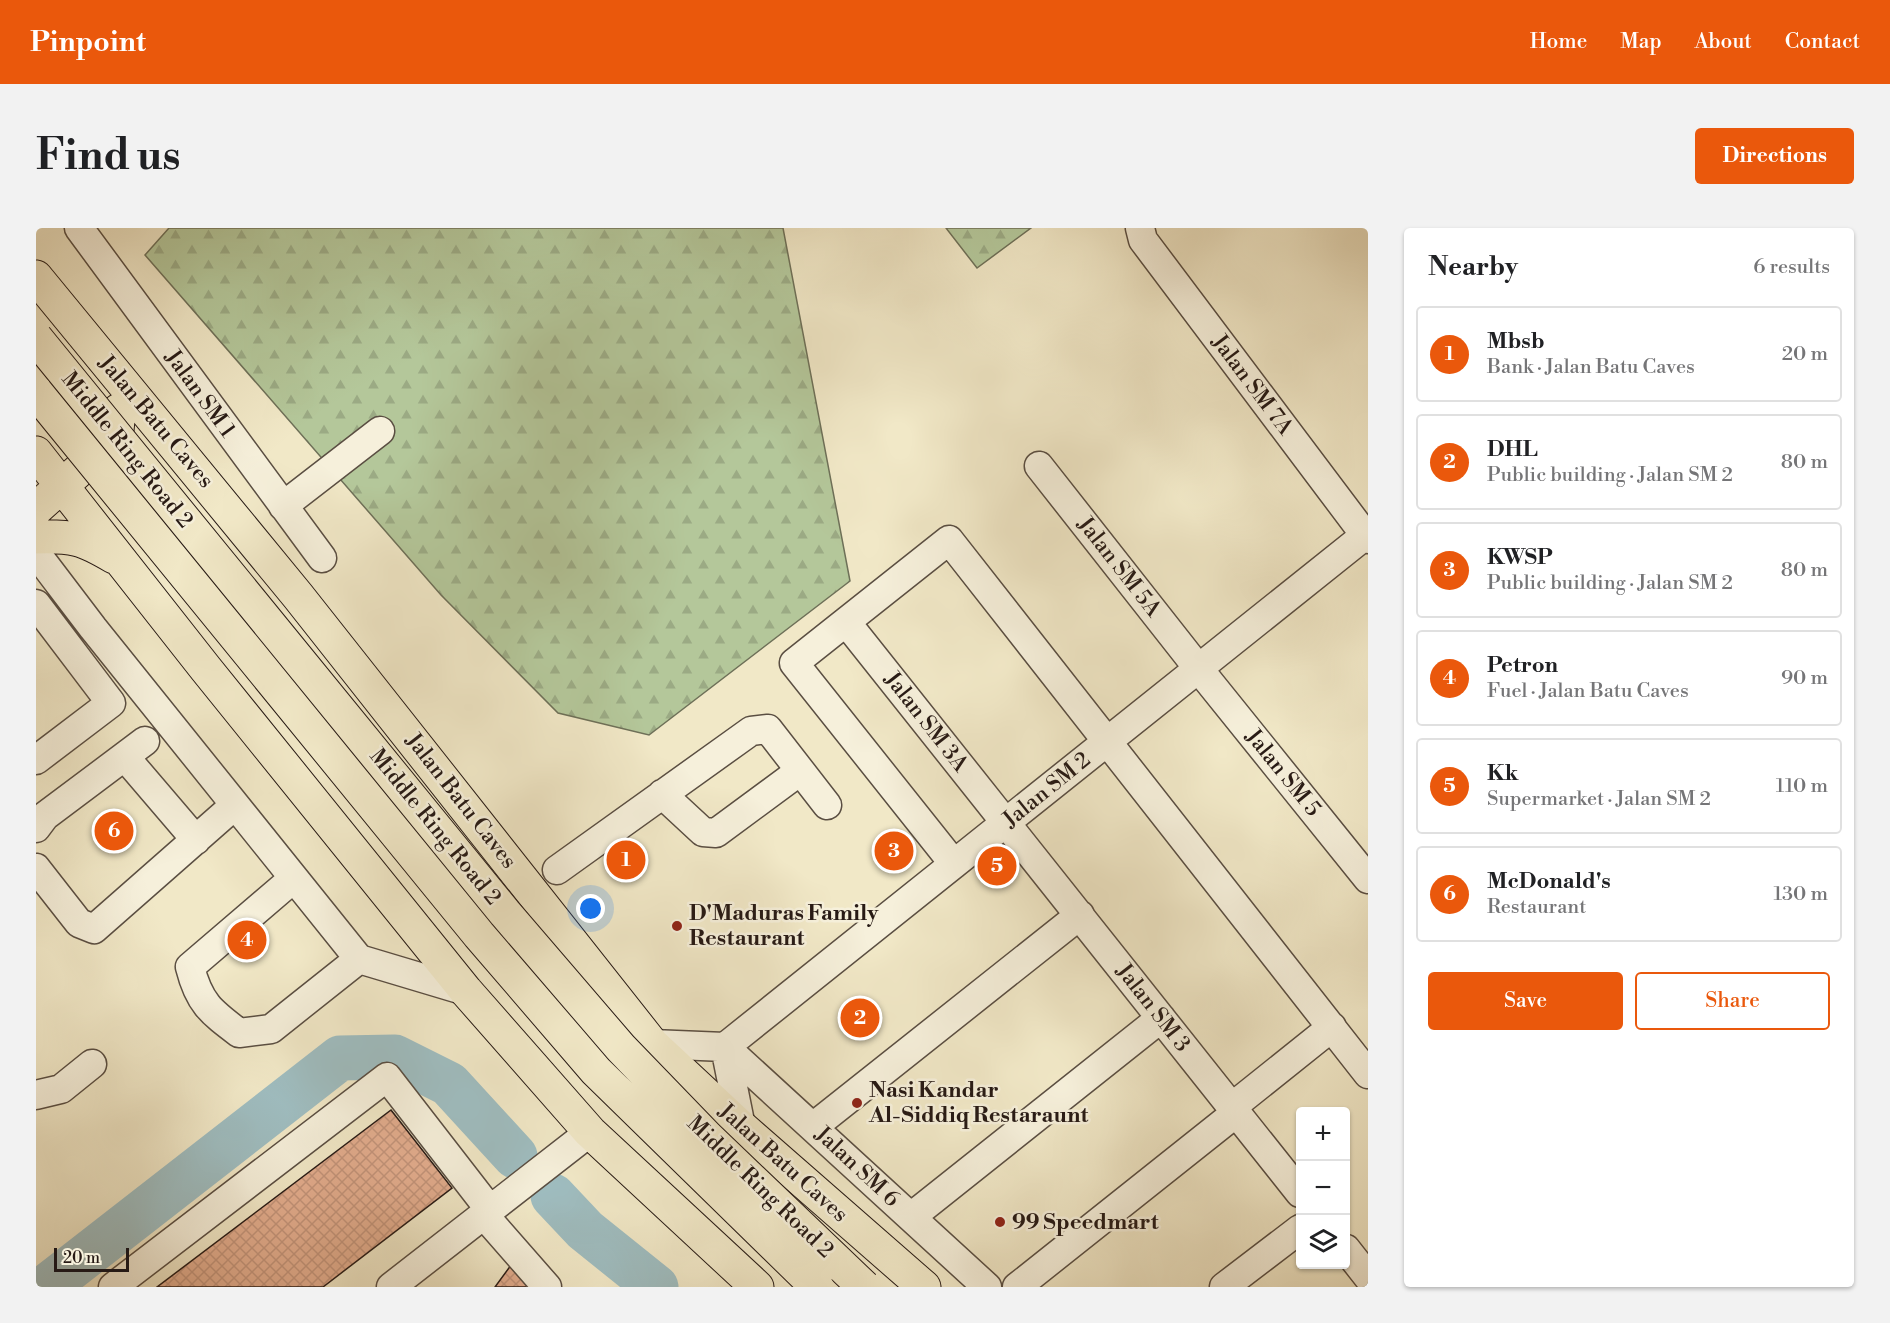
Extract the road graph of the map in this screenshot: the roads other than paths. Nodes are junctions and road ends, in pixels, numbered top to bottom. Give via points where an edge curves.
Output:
1 (79, 228) edge
2 (1140, 228) edge
3 (38, 280) edge
4 (36, 338) edge
5 (36, 392) edge
6 (119, 410) junction
7 (380, 430) dead end
8 (36, 453) edge
9 (1039, 466) dead end
10 (206, 483) junction
11 (62, 487) junction
12 (283, 506) junction
13 (36, 509) edge
14 (1367, 536) edge
15 (36, 537) edge
16 (36, 553) edge
17 (322, 558) dead end
18 (120, 561) junction
19 (298, 596) junction
20 (36, 604) edge
21 (846, 622) junction
22 (93, 628) junction
23 (68, 646) junction
24 (1198, 668) junction
25 (206, 669) junction
26 (1107, 742) junction
27 (36, 760) edge
28 (800, 771) junction
29 (662, 794) junction
30 (235, 805) junction
31 (827, 805) dead end
32 (1006, 823) junction
33 (36, 828) edge
34 (195, 840) junction
35 (954, 864) junction
36 (36, 868) edge
37 (556, 870) dead end
38 (294, 878) junction
39 (1368, 879) edge
40 (1080, 915) junction
41 (359, 959) junction
42 (466, 991) junction
43 (1161, 1018) junction
44 (1332, 1028) junction
45 (652, 1044) junction
46 (725, 1047) junction
47 (92, 1064) dead end
48 (1368, 1074) edge
49 (36, 1095) edge
50 (1234, 1109) junction
51 (741, 1127) junction
52 (813, 1127) junction
53 (590, 1132) junction
54 (1296, 1188) edge
55 (487, 1213) junction
56 (911, 1217) junction
57 (1296, 1232) edge
58 (1350, 1254) edge
59 (1367, 1275) edge
60 (113, 1287) edge
61 (391, 1287) edge
62 (547, 1287) edge
63 (757, 1287) edge
64 (817, 1287) edge
65 (864, 1287) edge
66 (924, 1287) edge
67 (987, 1287) edge
68 (1017, 1287) edge
69 (1224, 1287) edge

1 - 12 street, Jalan SM 1
2 - 14 street, Jalan SM 7A via 1143,240
3 - 6 main road via 54,322
3 - 10 main road, Jalan Batu Caves
4 - 65 main road, Middle Ring Road 2, bridge via 497,904 621,1048 707,1137
5 - 64 main road, Middle Ring Road 2, bridge via 479,934 596,1071
6 - 8 main road via 99,410
6 - 10 main road via 162,439
6 - 11 main road via 117,430 105,447
7 - 12 street
8 - 11 main road
9 - 24 street, Jalan SM 5A
10 - 19 main road, Jalan Batu Caves
11 - 13 main road
11 - 18 main road
12 - 17 street, Jalan SM 1
14 - 24 street, Jalan SM 2
15 - 18 main road via 62,536 87,541
16 - 22 street
18 - 25 main road
19 - 25 main road via 265,576 238,577 216,589 206,599 196,621 196,646
19 - 45 main road, Jalan Batu Caves
20 - 23 street
21 - 26 street via 949,540
21 - 32 street, Jalan SM 3A
21 - 35 street via 794,663
22 - 23 street
22 - 30 street
23 - 27 street via 111,703
24 - 26 street, Jalan SM 2
24 - 39 street, Jalan SM 5
25 - 42 main road
26 - 32 street, Jalan SM 2
26 - 44 street
28 - 29 street via 716,833 703,832
28 - 29 street via 768,729 751,731
28 - 31 street
29 - 37 street
30 - 34 street
30 - 38 street
32 - 35 street, Jalan SM 2
32 - 40 street, Jalan SM 3
33 - 34 street via 45,816 135,749
34 - 36 street via 94,929 79,923
35 - 46 street, Jalan SM 2
38 - 41 street
38 - 41 street via 190,967 210,1011 239,1034 271,1029
40 - 43 street, Jalan SM 3
40 - 52 street
41 - 42 street
42 - 53 main road
43 - 50 street, Jalan SM 3
43 - 56 street
44 - 48 street
44 - 50 street
45 - 46 street
45 - 51 main road, Jalan Batu Caves
46 - 51 street
46 - 52 street, Jalan SM 6
47 - 49 street via 61,1089
50 - 54 street, Jalan SM 3
50 - 68 street
51 - 66 main road, Jalan Batu Caves
52 - 56 street, Jalan SM 6
53 - 55 street
53 - 63 main road
55 - 60 street via 387,1077
55 - 61 street
55 - 62 street
56 - 67 street, Jalan SM 6
57 - 69 street
58 - 59 street

